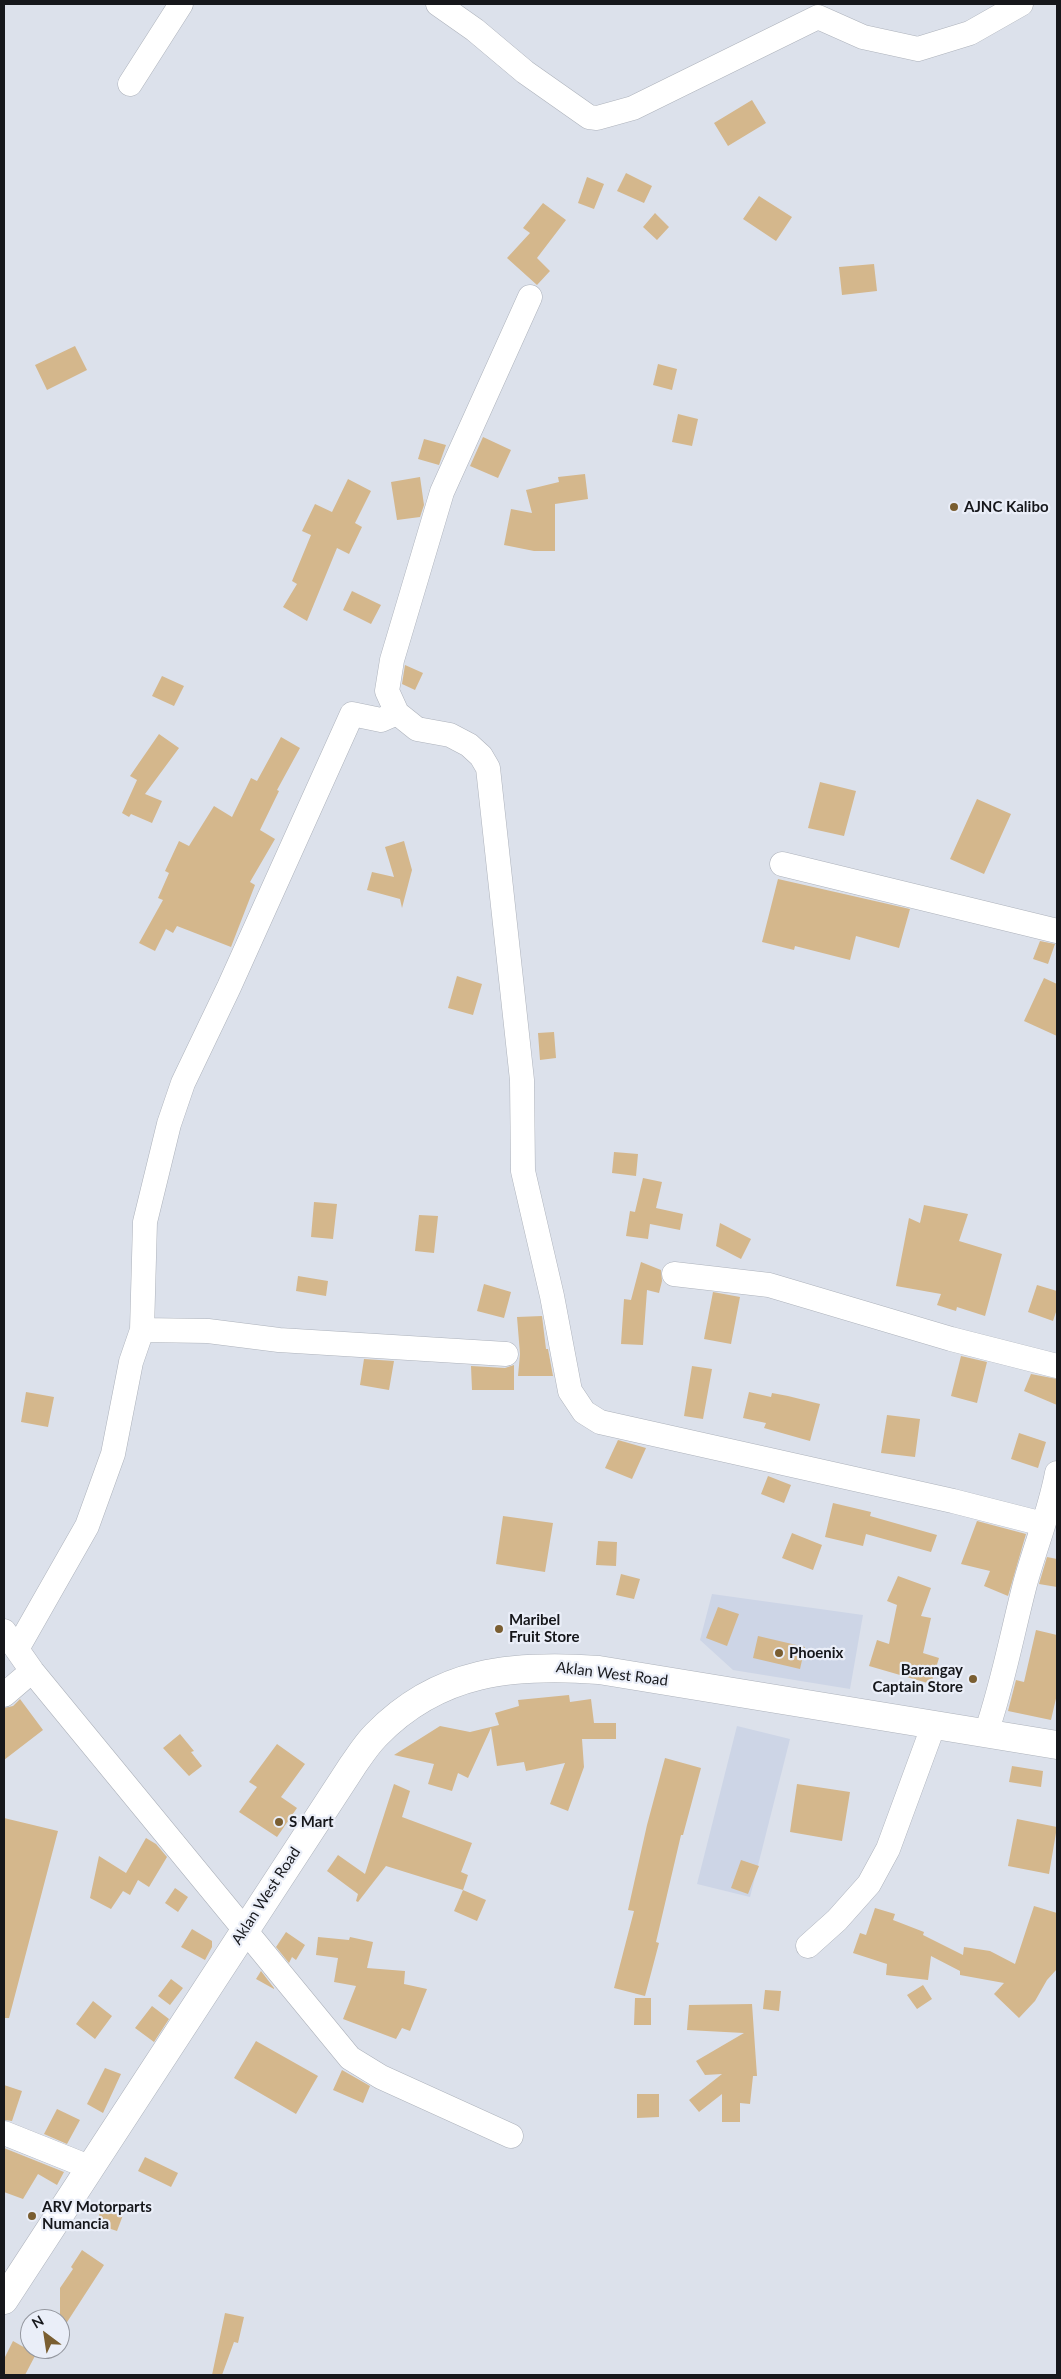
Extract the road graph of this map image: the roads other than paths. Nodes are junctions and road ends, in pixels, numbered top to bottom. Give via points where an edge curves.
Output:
1 (181, 4) edge
2 (438, 4) edge
3 (1021, 4) edge
4 (130, 84) dead end
5 (530, 296) dead end
6 (398, 713) junction
7 (782, 864) dead end
8 (1057, 931) edge
9 (674, 1274) dead end
10 (142, 1330) junction
11 (506, 1354) dead end
12 (1057, 1366) edge
13 (1057, 1473) edge
14 (1044, 1524) junction
15 (10, 1640) edge
16 (32, 1671) junction
17 (4, 1695) edge
18 (934, 1724) junction
19 (986, 1733) junction
20 (1057, 1745) edge
21 (245, 1928) junction
22 (808, 1946) dead end
23 (4, 2133) edge
24 (511, 2136) dead end
25 (89, 2167) junction
26 (4, 2300) edge

1 - 4 street
2 - 3 street via 525,72 589,117 596,118 633,108 818,17 863,37 918,49 970,34
5 - 6 street via 442,492 392,660 387,691
6 - 10 street via 382,720 352,714 183,1083 169,1124 145,1222
6 - 14 street via 417,729 450,735 469,745 488,768 522,1080 523,1171 570,1391 584,1412 600,1422 644,1433
7 - 8 street
9 - 12 street via 768,1285
10 - 11 street via 208,1331 279,1340
10 - 15 street via 131,1362 113,1454 87,1526
13 - 14 street
14 - 19 street via 1026,1583 1001,1689
15 - 16 street
16 - 17 street
16 - 21 street
18 - 19 main road, Aklan West Road
18 - 21 main road, Aklan West Road via 599,1670 550,1667 490,1673 462,1680 427,1695 375,1736 352,1765
18 - 22 street via 888,1849 869,1884
19 - 20 main road, Aklan West Road
21 - 24 street via 350,2058 381,2077
21 - 25 main road, Aklan West Road
23 - 25 street
25 - 26 main road, Aklan West Road

